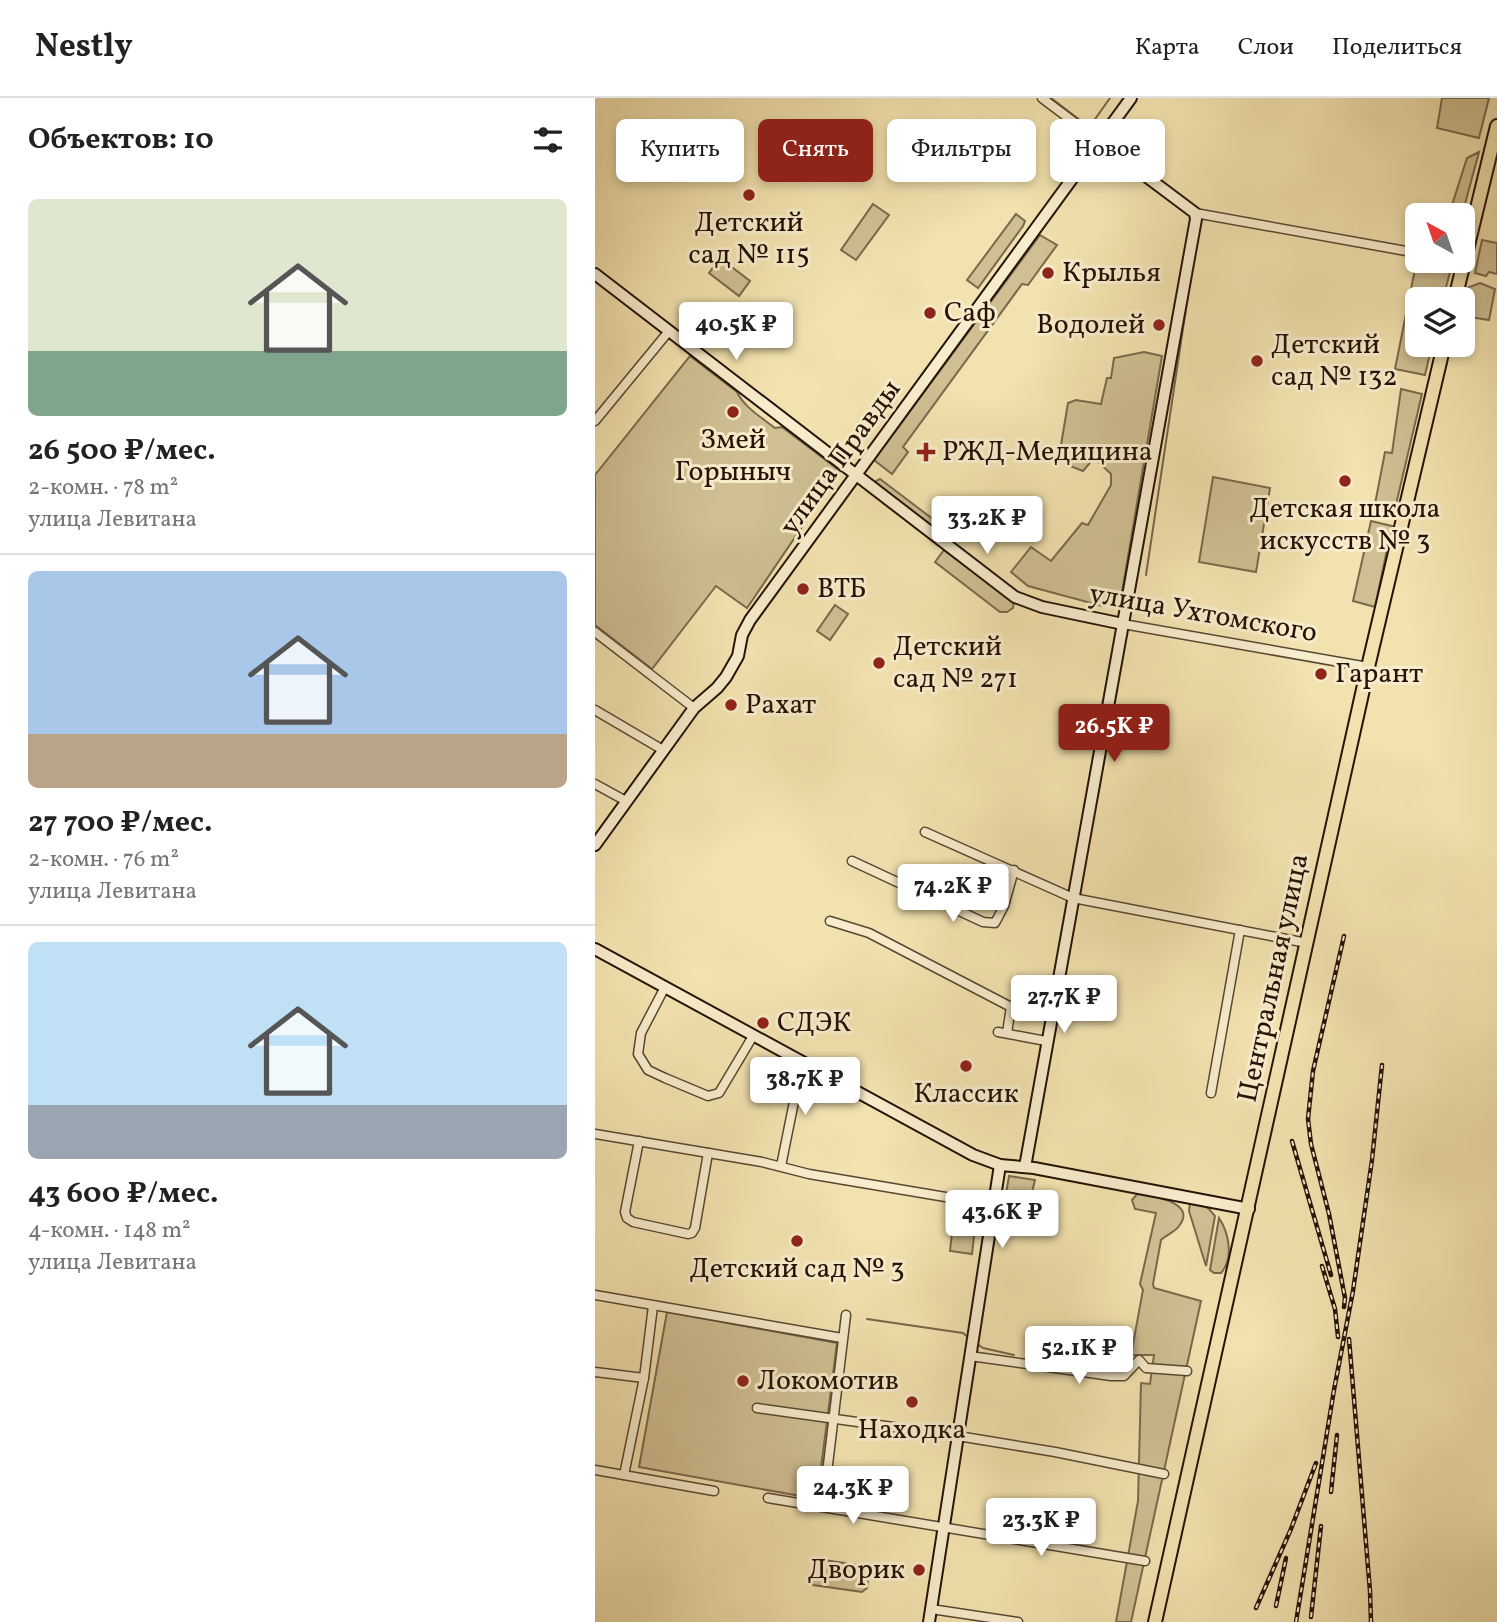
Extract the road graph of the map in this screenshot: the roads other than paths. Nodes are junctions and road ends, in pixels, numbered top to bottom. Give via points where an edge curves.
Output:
1 (1042, 98) edge
2 (1131, 98) edge
3 (1070, 119) edge
4 (1115, 119) edge
5 (1497, 127) edge
6 (1069, 182) edge
7 (1154, 182) edge
8 (1195, 213) junction
9 (1475, 216) edge
10 (1405, 251) edge
11 (595, 274) edge
12 (669, 331) junction
13 (1441, 357) edge
14 (595, 421) edge
15 (856, 475) junction
16 (1123, 624) junction
17 (595, 632) edge
18 (1368, 667) junction
19 (694, 708) junction
20 (595, 709) edge
21 (663, 750) junction
22 (595, 784) edge
23 (626, 801) junction
24 (925, 832) dead end
25 (595, 845) edge
26 (852, 860) dead end
27 (1014, 870) junction
28 (1073, 898) junction
29 (830, 921) dead end
30 (1240, 930) junction
31 (1307, 943) junction
32 (595, 949) edge
33 (665, 987) junction
34 (753, 1035) junction
35 (1047, 1041) junction
36 (802, 1062) junction
37 (1211, 1093) dead end
38 (595, 1135) edge
39 (639, 1141) junction
40 (708, 1153) junction
41 (1000, 1165) junction
42 (781, 1166) junction
43 (1025, 1167) junction
44 (993, 1205) junction
45 (1249, 1209) junction
46 (595, 1295) edge
47 (653, 1306) junction
48 (846, 1315) dead end
49 (842, 1338) junction
50 (970, 1356) junction
51 (1187, 1371) dead end
52 (595, 1372) edge
53 (644, 1378) junction
54 (757, 1408) dead end
55 (835, 1421) junction
56 (958, 1436) junction
57 (595, 1470) edge
58 (1164, 1474) dead end
59 (624, 1475) junction
60 (714, 1491) dead end
61 (768, 1498) dead end
62 (823, 1506) junction
63 (943, 1527) junction
64 (1145, 1561) dead end
65 (931, 1609) junction
66 (929, 1622) edge
67 (1018, 1622) edge
68 (1155, 1622) edge

1 - 3 street
2 - 4 street, улица Правды
5 - 9 main road
6 - 15 street, улица Правды
7 - 8 street
8 - 10 street
8 - 16 street
11 - 12 street, улица Ухтомского
12 - 14 street
12 - 15 street, улица Ухтомского
13 - 18 main road, Центральная улица
15 - 16 street, улица Ухтомского via 1015,597
15 - 19 street, улица Правды via 750,620 726,677
16 - 18 street, улица Ухтомского
16 - 28 street
17 - 19 street
18 - 31 main road, Центральная улица
19 - 21 street, улица Правды
20 - 21 street
21 - 23 street, улица Правды
22 - 23 street
23 - 25 street, улица Правды
24 - 27 street
26 - 27 street via 983,922 995,923
27 - 28 street
28 - 30 street
28 - 35 street
29 - 35 street via 869,933 1011,1007 1002,1033
30 - 31 street
30 - 37 street
31 - 45 main road, Центральная улица
32 - 33 street
33 - 34 street
33 - 34 street via 642,1033 638,1054 648,1070 708,1096 719,1093
34 - 36 street
35 - 43 street
36 - 41 street via 922,1129
36 - 42 street
38 - 39 street
39 - 40 street
39 - 40 street via 627,1218 688,1234 695,1228
40 - 42 street
41 - 43 street
41 - 44 street
42 - 44 street
43 - 45 street
44 - 50 street
45 - 68 main road, Центральная улица
46 - 47 street
47 - 49 street
47 - 53 street
48 - 49 street
49 - 55 street
50 - 51 street via 1111,1376 1124,1376 1139,1360 1146,1368
50 - 56 street
52 - 53 street
53 - 59 street
54 - 55 street
55 - 56 street
55 - 62 street
56 - 58 street
56 - 63 street
57 - 59 street
59 - 60 street
61 - 62 street
62 - 63 street
63 - 64 street
63 - 65 street
65 - 66 street
65 - 67 street

